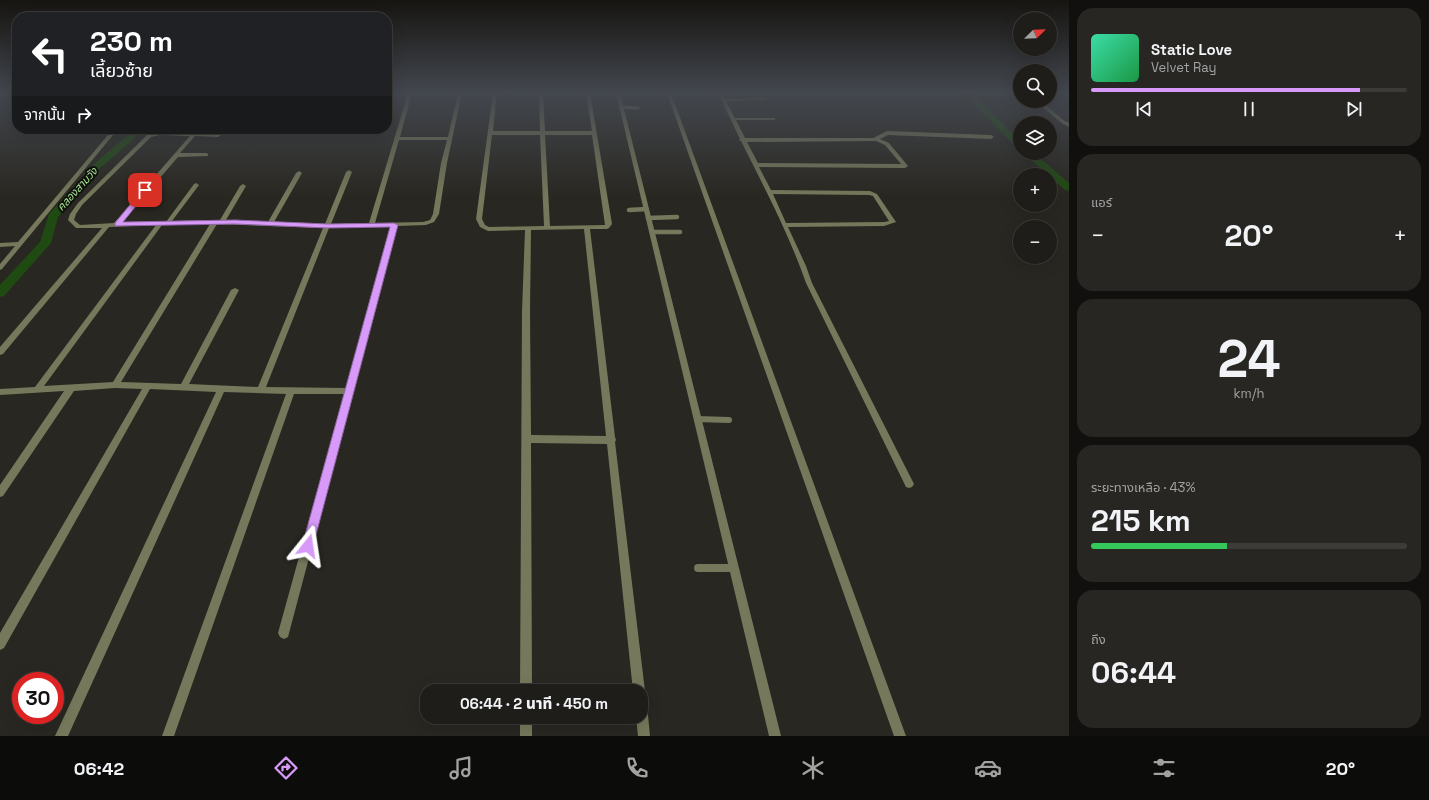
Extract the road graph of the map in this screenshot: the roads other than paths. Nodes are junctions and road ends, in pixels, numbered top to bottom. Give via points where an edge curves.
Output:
1 (400, 127) edge
2 (452, 127) edge
3 (492, 127) edge
4 (543, 127) edge
5 (594, 127) edge
6 (626, 127) edge
7 (681, 127) edge
8 (737, 127) edge
9 (491, 133) junction
10 (543, 133) junction
11 (595, 133) junction
12 (112, 134) edge
13 (156, 134) edge
14 (194, 134) joint
15 (218, 135) dead end
16 (991, 137) dead end
17 (450, 138) junction
18 (396, 139) junction
19 (877, 139) junction
20 (742, 140) junction
21 (176, 155) junction
22 (206, 155) dead end
23 (755, 165) junction
24 (349, 172) dead end
25 (299, 173) dead end
26 (196, 185) dead end
27 (243, 186) dead end
28 (769, 192) junction
29 (629, 210) dead end
30 (647, 213) junction
31 (677, 217) dead end
32 (218, 222) junction
33 (271, 222) junction
34 (164, 223) junction
35 (118, 224) junction
36 (108, 225) junction
37 (394, 225) junction
38 (784, 225) junction
39 (328, 226) junction
40 (371, 226) junction
41 (528, 228) junction
42 (547, 228) junction
43 (587, 228) junction
44 (652, 232) junction
45 (680, 232) dead end
46 (19, 244) junction
47 (0, 245) edge
48 (0, 268) edge
49 (235, 290) dead end
50 (0, 352) edge
51 (115, 385) junction
52 (148, 386) junction
53 (184, 387) junction
54 (71, 388) junction
55 (222, 388) junction
56 (37, 390) junction
57 (261, 390) junction
58 (291, 391) junction
59 (350, 391) junction
60 (1, 393) edge
61 (698, 419) junction
62 (729, 420) dead end
63 (527, 439) junction
64 (612, 440) junction
65 (909, 484) dead end
66 (0, 493) edge
67 (698, 568) dead end
68 (734, 568) junction
69 (284, 633) dead end
70 (0, 644) edge
71 (526, 684) edge
72 (638, 684) edge
73 (526, 724) edge
74 (643, 724) edge
75 (61, 736) edge
76 (168, 736) edge
77 (526, 736) edge
78 (644, 736) edge
79 (775, 736) edge
80 (900, 736) edge

1 - 18 street
2 - 17 street
3 - 9 street
4 - 10 street
5 - 11 street
6 - 30 street
7 - 80 street
8 - 20 street
9 - 10 street
9 - 41 street via 479,218 482,226 488,229
10 - 11 street
10 - 42 street
11 - 43 street via 609,224 607,227
12 - 46 street
13 - 36 street via 149,136 80,204 71,220 78,227
14 - 15 street
14 - 21 street
16 - 19 street via 887,133
17 - 18 street
17 - 37 street via 436,214 432,221 424,224
18 - 40 street
19 - 20 street
19 - 23 street via 887,144 905,166
20 - 23 street
21 - 22 street
21 - 35 street
23 - 28 street
24 - 39 street
25 - 33 street
26 - 34 street
27 - 32 street
28 - 38 street
28 - 38 street via 870,193 875,195 893,222
29 - 30 lane
30 - 31 lane
30 - 44 street
32 - 33 street
32 - 34 street
32 - 51 street
33 - 39 street
34 - 35 street
34 - 56 street
35 - 36 street
36 - 50 street
37 - 40 street
37 - 59 street
38 - 65 street via 809,283
39 - 40 street
39 - 57 street
41 - 42 street
41 - 63 street
42 - 43 street
43 - 64 street
44 - 45 lane
44 - 61 street
46 - 47 street
46 - 48 street
49 - 53 street
51 - 52 street
51 - 54 street
52 - 53 street
52 - 70 street
53 - 55 street
54 - 56 street
54 - 66 street
55 - 57 street
55 - 75 street
56 - 60 street
57 - 58 street
58 - 59 street
58 - 76 street
59 - 69 street
61 - 62 lane
61 - 68 street
63 - 64 street
63 - 71 street
64 - 72 street
67 - 68 lane
68 - 79 street
73 - 77 street
74 - 78 street

